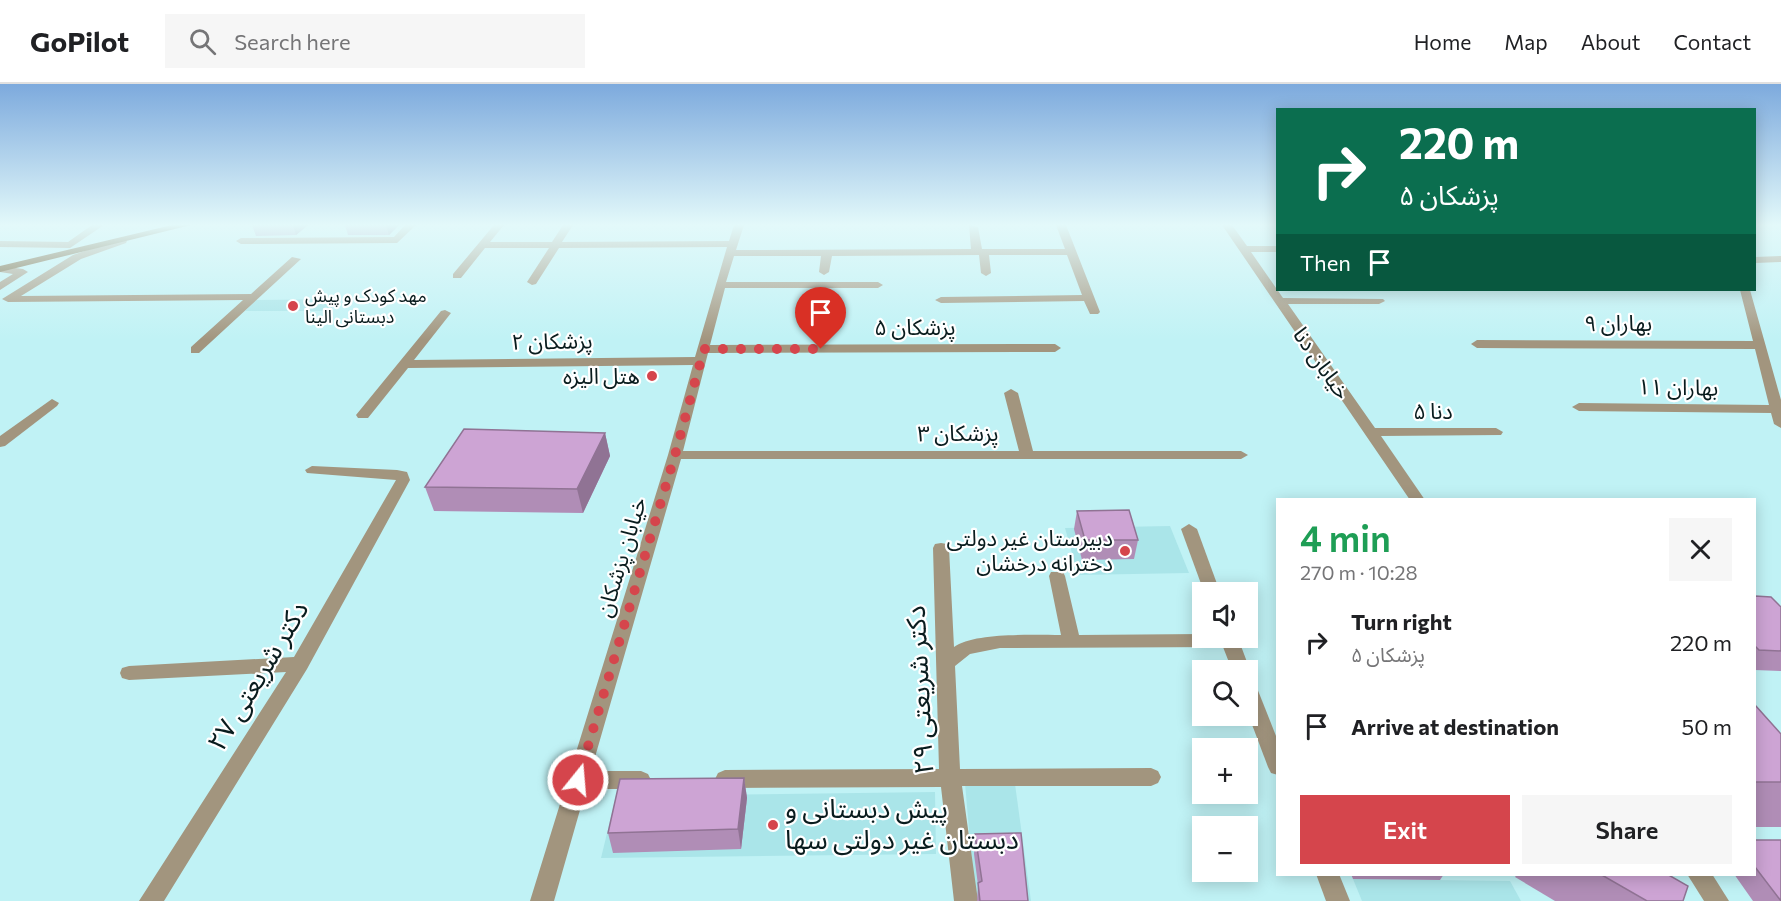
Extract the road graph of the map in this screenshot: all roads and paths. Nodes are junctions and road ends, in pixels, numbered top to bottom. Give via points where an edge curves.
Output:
1 (66, 263) edge
2 (291, 263) edge
3 (468, 263) edge
4 (545, 263) edge
5 (727, 263) edge
6 (825, 263) edge
7 (984, 263) edge
8 (1076, 263) edge
9 (1253, 263) edge
10 (0, 266) edge
11 (824, 272) dead end
12 (987, 273) dead end
13 (457, 276) dead end
14 (532, 282) dead end
15 (720, 285) junction
16 (878, 285) dead end
17 (0, 287) edge
18 (1744, 291) edge
19 (252, 297) junction
20 (1089, 298) junction
21 (941, 300) dead end
22 (4, 301) edge
23 (1278, 301) junction
24 (1379, 301) dead end
25 (1094, 312) dead end
26 (445, 313) dead end
27 (1477, 344) dead end
28 (1760, 345) junction
29 (1055, 348) dead end
30 (195, 350) dead end
31 (701, 355) junction
32 (404, 364) junction
33 (1011, 393) dead end
34 (52, 403) dead end
35 (1579, 407) dead end
36 (1776, 409) junction
37 (363, 415) dead end
38 (1781, 424) edge
39 (1371, 432) junction
40 (1496, 432) dead end
41 (0, 444) edge
42 (1027, 454) junction
43 (675, 455) junction
44 (1241, 455) dead end
45 (312, 470) dead end
46 (1417, 498) edge
47 (1189, 529) dead end
48 (941, 548) dead end
49 (1057, 576) dead end
50 (1208, 582) edge
51 (1192, 639) edge
52 (1071, 641) junction
53 (300, 664) junction
54 (945, 664) junction
55 (129, 673) dead end
56 (1258, 714) edge
57 (1276, 762) edge
58 (1151, 777) dead end
59 (950, 778) junction
60 (706, 779) edge
61 (578, 780) junction
62 (660, 780) edge
63 (1328, 876) edge
64 (1699, 876) edge
65 (151, 901) edge
66 (542, 901) edge
67 (966, 901) edge
68 (1338, 901) edge
69 (1717, 901) edge

1 - 22 street
2 - 19 street
3 - 13 street
4 - 14 street
5 - 15 street, خیابان پزشکان
6 - 11 street
7 - 12 street
8 - 20 street
9 - 23 street, خیابان دنا
10 - 17 street via 23,272
15 - 16 street
15 - 31 street, خیابان پزشکان
18 - 28 street
19 - 22 street
19 - 30 street
20 - 21 street
20 - 25 street
23 - 24 street
23 - 39 street, خیابان دنا
26 - 32 street
27 - 28 street, ۹ بهاران
28 - 36 street
29 - 31 street, ۵ پزشکان
31 - 32 street, ۲ پزشکان
31 - 43 street, خیابان پزشکان
32 - 37 street
33 - 42 street
34 - 41 street
35 - 36 street, ۱۱ بهاران
36 - 38 street
39 - 40 street, ۵ دنا
39 - 46 street, خیابان دنا
42 - 43 street, ۳ پزشکان
42 - 44 street, ۳ پزشکان
43 - 61 street, خیابان پزشکان
45 - 53 street, ۲۷ دکتر شریعتی via 402,476 403,480
47 - 50 street
48 - 54 street, ۲۹ دکتر شریعتی
49 - 52 street
51 - 52 street
52 - 54 street via 1000,642 965,648
53 - 55 street
53 - 65 street, ۲۷ دکتر شریعتی
54 - 59 street, ۲۹ دکتر شریعتی
56 - 57 street
58 - 59 street
59 - 60 street
59 - 67 street, ۲۹ دکتر شریعتی
61 - 62 street
61 - 66 street, خیابان پزشکان
63 - 68 street
64 - 69 street

